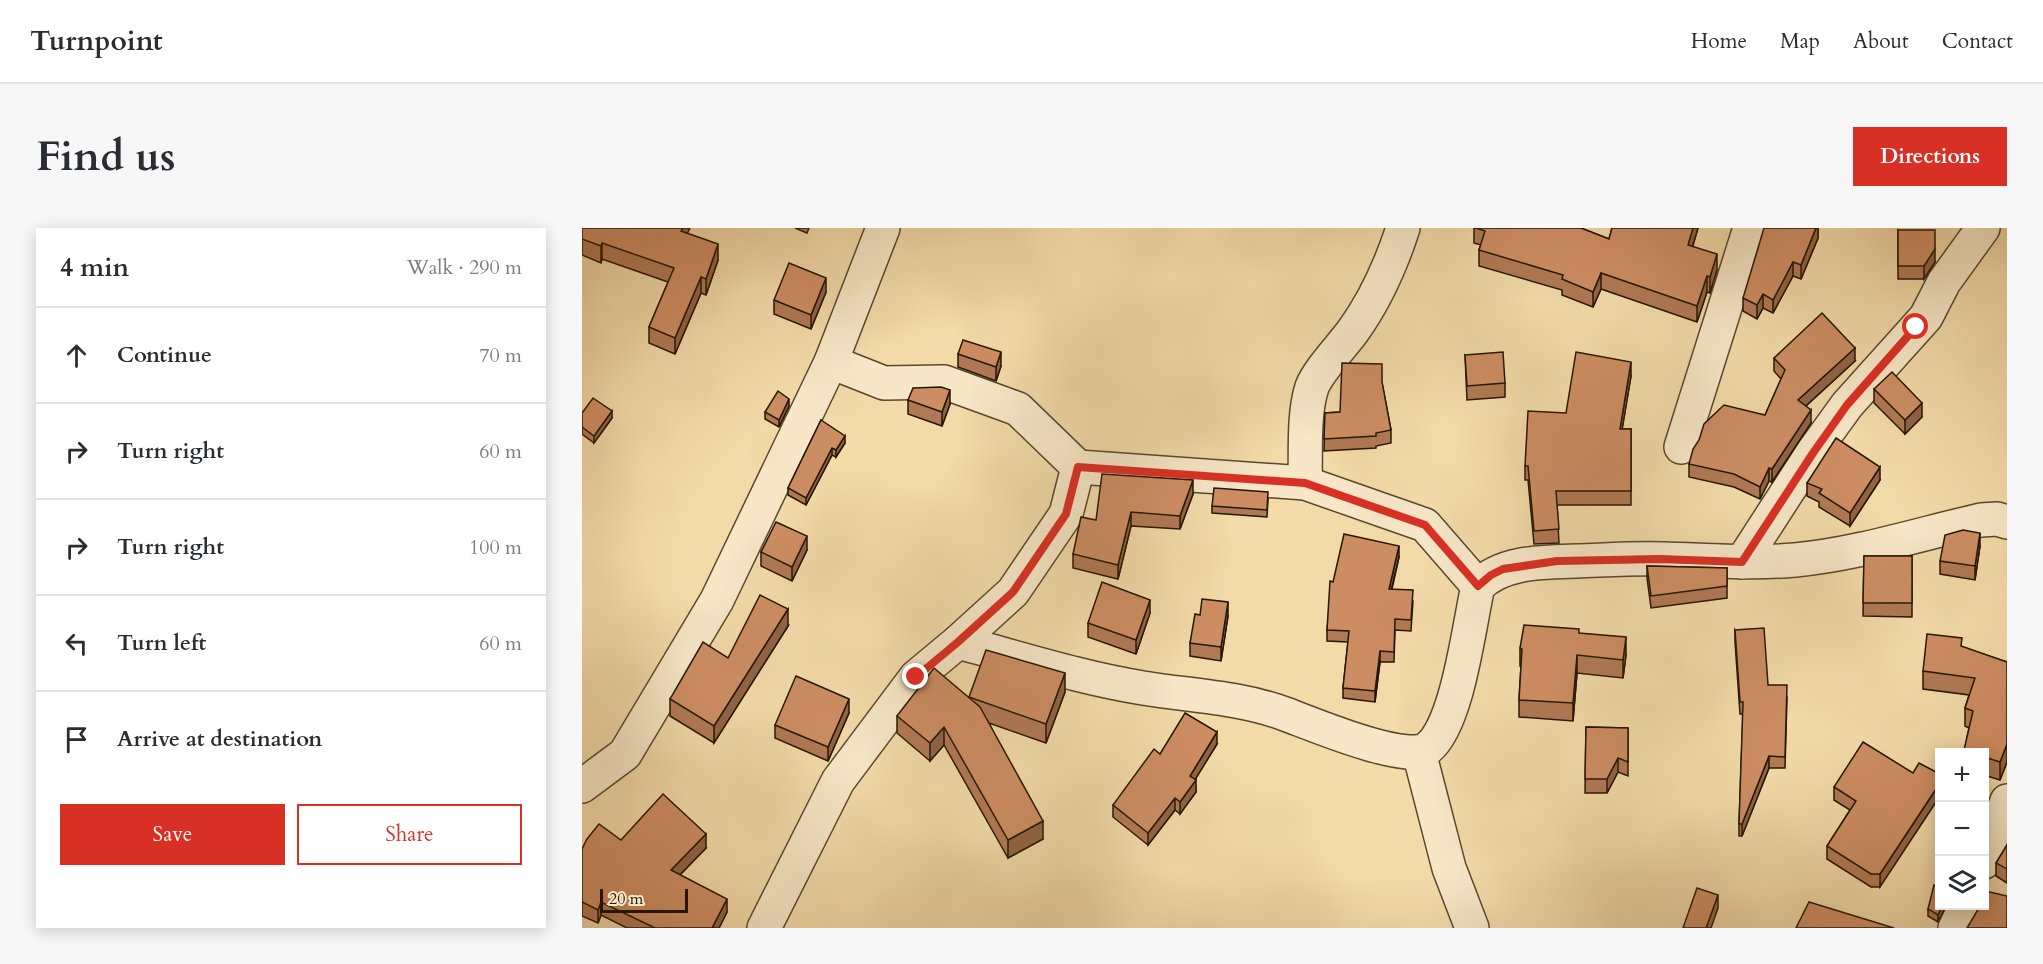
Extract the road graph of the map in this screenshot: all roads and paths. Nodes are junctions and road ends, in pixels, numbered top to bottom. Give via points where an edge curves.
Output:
1 (883, 228) edge
2 (1403, 228) edge
3 (1750, 228) edge
4 (1983, 228) edge
5 (831, 362) junction
6 (1681, 447) dead end
7 (1078, 467) junction
8 (1305, 483) junction
9 (2007, 522) edge
10 (1742, 562) junction
11 (1478, 586) junction
12 (958, 642) junction
13 (1419, 752) junction
14 (582, 786) edge
15 (2007, 801) edge
16 (1986, 856) edge
17 (1964, 910) edge
18 (764, 928) edge
19 (1472, 928) edge
20 (1955, 928) edge

1 - 5 street
2 - 8 street via 1373,301 1314,383 1308,400
3 - 6 street
4 - 10 street via 1944,282 1926,317 1840,415
5 - 7 street via 884,383 944,382 1018,409
5 - 14 street via 717,600 625,754
7 - 8 street
7 - 12 street via 1066,514 1013,592
8 - 11 street via 1425,525
9 - 10 street via 1981,520 1837,555
10 - 11 street via 1557,561 1503,569
11 - 13 street via 1453,705 1430,747
12 - 13 street via 1143,688 1263,706 1388,750
12 - 18 street via 916,677 838,781
13 - 19 street via 1449,868
15 - 16 street
17 - 20 street

